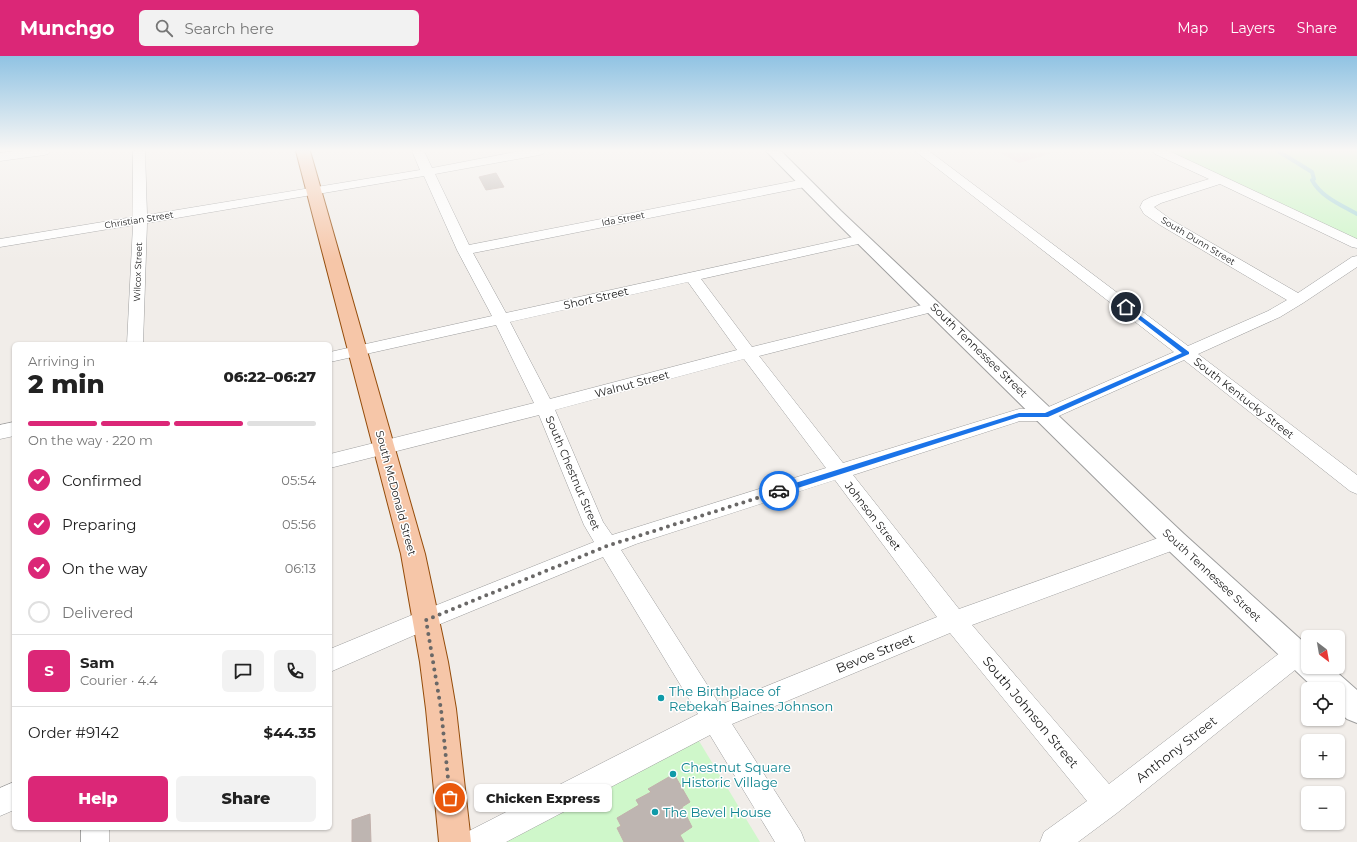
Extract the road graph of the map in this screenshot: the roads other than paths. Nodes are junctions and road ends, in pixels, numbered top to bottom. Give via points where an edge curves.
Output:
1 (140, 188) edge
2 (313, 188) edge
3 (334, 188) edge
4 (435, 188) edge
5 (781, 188) edge
6 (810, 188) edge
7 (969, 188) edge
8 (1195, 188) edge
9 (1236, 188) edge
10 (314, 191) junction
11 (140, 220) junction
12 (862, 239) junction
13 (0, 243) edge
14 (1357, 244) edge
15 (464, 250) junction
16 (1357, 260) edge
17 (1340, 272) junction
18 (692, 277) junction
19 (1357, 280) edge
20 (1298, 300) junction
21 (934, 307) junction
22 (501, 319) junction
23 (135, 342) edge
24 (358, 351) junction
25 (748, 353) junction
26 (1186, 353) junction
27 (332, 357) edge
28 (545, 407) junction
29 (1046, 415) junction
30 (12, 429) edge
31 (0, 432) edge
32 (383, 447) junction
33 (332, 460) edge
34 (840, 472) junction
35 (1357, 486) edge
36 (1175, 541) junction
37 (607, 546) junction
38 (426, 620) junction
39 (954, 621) junction
40 (1301, 658) edge
41 (332, 660) edge
42 (1301, 665) edge
43 (1318, 674) edge
44 (1327, 682) edge
45 (1345, 699) edge
46 (1357, 710) edge
47 (715, 719) junction
48 (12, 797) edge
49 (0, 802) edge
50 (1107, 803) junction
51 (95, 830) edge
52 (95, 842) edge
53 (455, 842) edge
54 (477, 842) edge
55 (791, 842) edge
56 (1054, 842) edge

1 - 11 street, Wilcox Street
2 - 10 main road, South McDonald Street
3 - 10 street, Christian Street
4 - 15 street, South Chestnut Street
5 - 15 street, Ida Street
6 - 12 street, South Tennessee Street
7 - 26 street, South Kentucky Street
8 - 20 street, South Dunn Street via 1156,200 1147,207 1165,222
9 - 14 street
10 - 11 street, Christian Street
10 - 24 main road, South McDonald Street
11 - 13 street, Christian Street
11 - 23 street, Wilcox Street
12 - 18 street, Short Street
12 - 21 street, South Tennessee Street
15 - 22 street, South Chestnut Street
16 - 17 street
17 - 19 street
17 - 20 street
18 - 22 street, Short Street
18 - 25 street
20 - 26 street via 1274,314
21 - 25 street, Walnut Street
21 - 29 street, South Tennessee Street
22 - 24 street, Short Street
22 - 28 street, South Chestnut Street
24 - 27 street, Short Street
24 - 32 main road, South McDonald Street
25 - 28 street, Walnut Street
25 - 34 street, Johnson Street
26 - 29 street
26 - 35 street, South Kentucky Street
28 - 32 street, Walnut Street
28 - 37 street, South Chestnut Street via 594,525
29 - 34 street via 1019,415
29 - 36 street, South Tennessee Street
30 - 31 street
32 - 33 street, Walnut Street
32 - 38 main road, South McDonald Street via 413,554
34 - 37 street
34 - 39 street, Johnson Street
36 - 39 street, Bevoe Street
36 - 40 street, South Tennessee Street
37 - 38 street
37 - 47 street, South Chestnut Street
38 - 41 street
38 - 53 main road, South McDonald Street via 441,709
39 - 47 street, Bevoe Street
39 - 50 street, South Johnson Street
42 - 50 street, Anthony Street
43 - 44 street, South Tennessee Street
45 - 46 street
47 - 54 street, Bevoe Street
47 - 55 street, South Chestnut Street
48 - 49 street
50 - 56 street, Anthony Street
51 - 52 street

